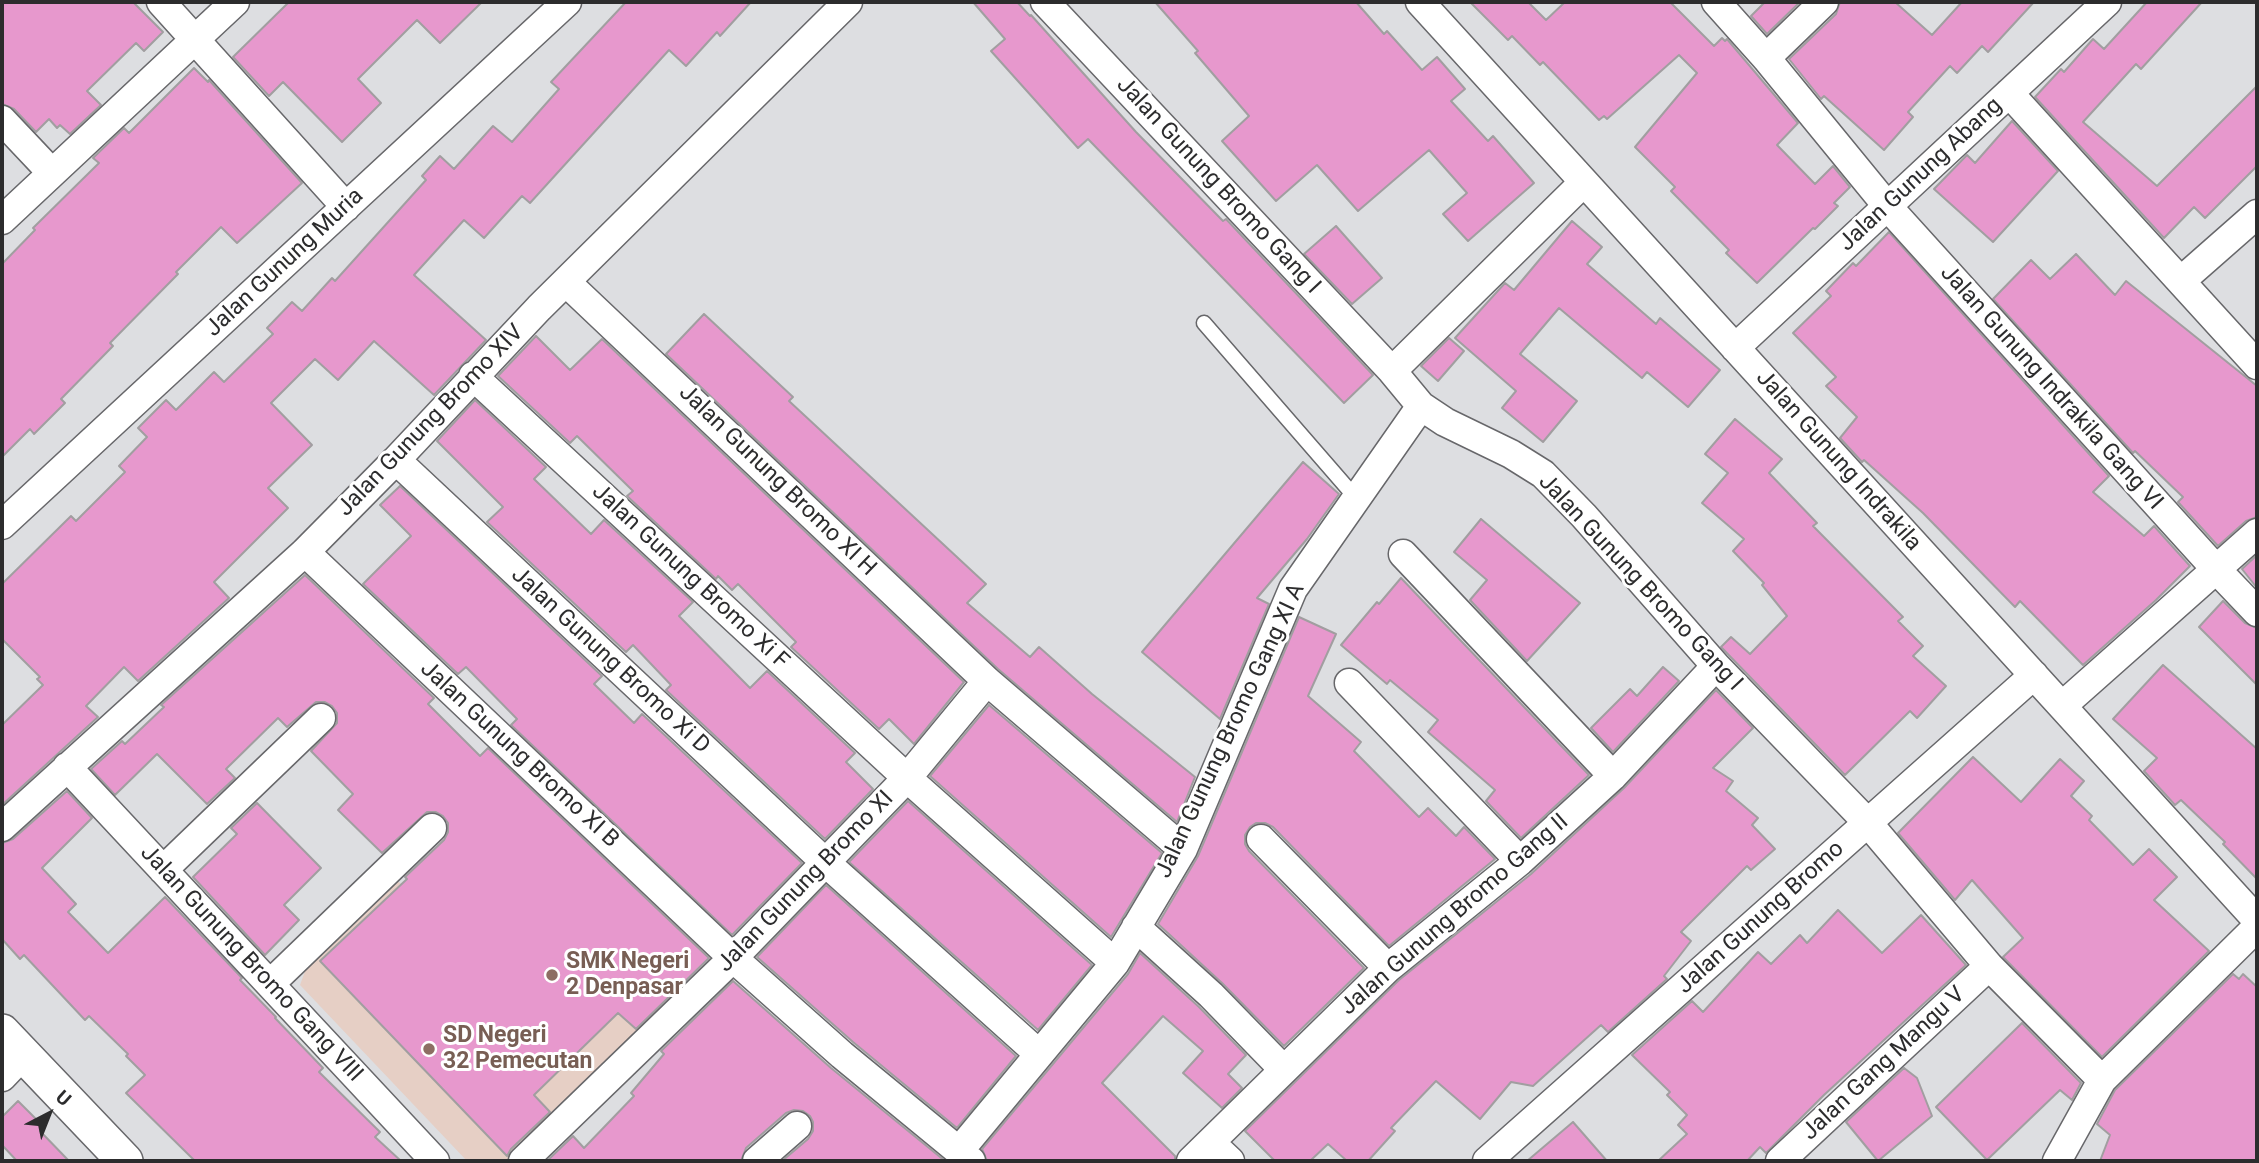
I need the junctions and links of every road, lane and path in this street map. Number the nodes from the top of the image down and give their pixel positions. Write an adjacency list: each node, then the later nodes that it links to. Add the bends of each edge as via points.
1 (161, 2): 10 (street)
2 (234, 2): 10 (street)
3 (567, 2): 16 (street, Jalan Gunung Muria)
4 (848, 2): 21 (street, Jalan Gunung Bromo XIV)
5 (1045, 2): 25 (street, Jalan Gunung Bromo Gang I)
6 (1420, 2): 15 (street, Jalan Gunung Indrakila)
7 (1716, 2): 11 (street, Jalan Gunung Indrakila Gang VI)
8 (1824, 2): 11 (street)
9 (2106, 2): 12 (street, Jalan Gunung Abang)
10 (195, 39): 14 (street); 16 (street)
11 (1766, 58): 17 (street, Jalan Gunung Indrakila Gang VI)
12 (2009, 93): 17 (street, Jalan Gunung Abang); 20 (street)
13 (2, 120): 14 (street)
14 (52, 173): 19 (street)
15 (1584, 182): 23 (street, Jalan Gunung Indrakila); 25 (street)
16 (346, 207): 30 (street, Jalan Gunung Muria)
17 (1888, 207): 23 (street, Jalan Gunung Abang); 34 (street, Jalan Gunung Indrakila Gang VI)
18 (2257, 214): 20 (street)
19 (2, 220)
20 (2182, 280): 24 (street)
21 (566, 282): 26 (street, Jalan Gunung Bromo XIV); 38 (street, Jalan Gunung Bromo XI H)
22 (1204, 323): 29 (lane)
23 (1735, 348): 37 (street, Jalan Gunung Indrakila)
24 (2257, 365)
25 (1392, 371): 27 (street, Jalan Gunung Bromo Gang I)
26 (473, 376): 28 (street, Jalan Gunung Bromo XIV); 44 (street, Jalan Gunung Bromo Xi F)
27 (1421, 406): 29 (street, Jalan Gunung Bromo Gang XI A); 36 (street, Jalan Gunung Bromo Gang I, via 1543,474)
28 (396, 460): 32 (street, Jalan Gunung Bromo XIV); 51 (street, Jalan Gunung Bromo Xi D)
29 (1356, 498): 49 (street, Jalan Gunung Bromo Gang XI A, via 1293,589)
30 (2, 525)
31 (2257, 533): 34 (street)
32 (305, 552): 42 (street, Jalan Gunung Bromo XIV); 56 (street, Jalan Gunung Bromo XI B)
33 (1403, 554): 43 (street)
34 (2215, 568): 35 (street, Jalan Gunung Indrakila Gang VI); 40 (street)
35 (2257, 612)
36 (1716, 666): 43 (street, Jalan Gunung Bromo Gang II); 45 (street, Jalan Gunung Bromo Gang I)
37 (2034, 675): 40 (street, Jalan Gunung Indrakila); 45 (street, Jalan Gunung Bromo)
38 (987, 681): 44 (street, Jalan Gunung Bromo XI); 49 (street, Jalan Gunung Bromo XI H)
39 (1349, 683): 50 (street)
40 (2062, 706): 53 (street, Jalan Gunung Indrakila)
41 (321, 718): 52 (street)
42 (67, 767): 46 (street, Jalan Gunung Bromo XIV); 52 (street, Jalan Gunung Bromo Gang VIII)
43 (1613, 776): 50 (street, Jalan Gunung Bromo Gang II)
44 (907, 778): 51 (street, Jalan Gunung Bromo XI); 57 (street, Jalan Gunung Bromo Xi F)
45 (1868, 823): 58 (street, Jalan Gunung Bromo Gang I); 72 (street, Jalan Gunung Bromo)
46 (2, 827)
47 (432, 828): 60 (street)
48 (1261, 839): 59 (street)
49 (1183, 849): 54 (street, Jalan Gunung Bromo Gang XI A)
50 (1520, 861): 59 (street, Jalan Gunung Bromo Gang II)
51 (825, 862): 56 (street, Jalan Gunung Bromo XI); 62 (street, Jalan Gunung Bromo Xi D)
52 (163, 870): 60 (street, Jalan Gunung Bromo Gang VIII)
53 (2257, 920)
54 (1136, 927): 57 (street, Jalan Gunung Bromo Gang XI A); 63 (street)
55 (2257, 928): 64 (street)
56 (733, 958): 67 (street, Jalan Gunung Bromo XI B); 70 (street, Jalan Gunung Bromo XI)
57 (1115, 963): 62 (street, Jalan Gunung Bromo Gang XI A)
58 (1989, 967): 64 (street, Jalan Gunung Bromo Gang I); 73 (street, Jalan Gang Mangu V)
59 (1388, 968): 63 (street, Jalan Gunung Bromo Gang II)
60 (270, 985): 69 (street, Jalan Gunung Bromo Gang VIII)
61 (9, 1054): 68 (street)
62 (1040, 1054): 67 (street, Jalan Gunung Bromo Gang XI A)
63 (1284, 1070): 66 (street, Jalan Gunung Bromo Gang II)
64 (2102, 1080): 74 (street)
65 (797, 1126): 71 (street)
66 (1211, 1155)
67 (965, 1156)
68 (125, 1161)
69 (435, 1161)
70 (523, 1161)
71 (757, 1161)
72 (1488, 1161)
73 (1780, 1161)
74 (2057, 1161)

